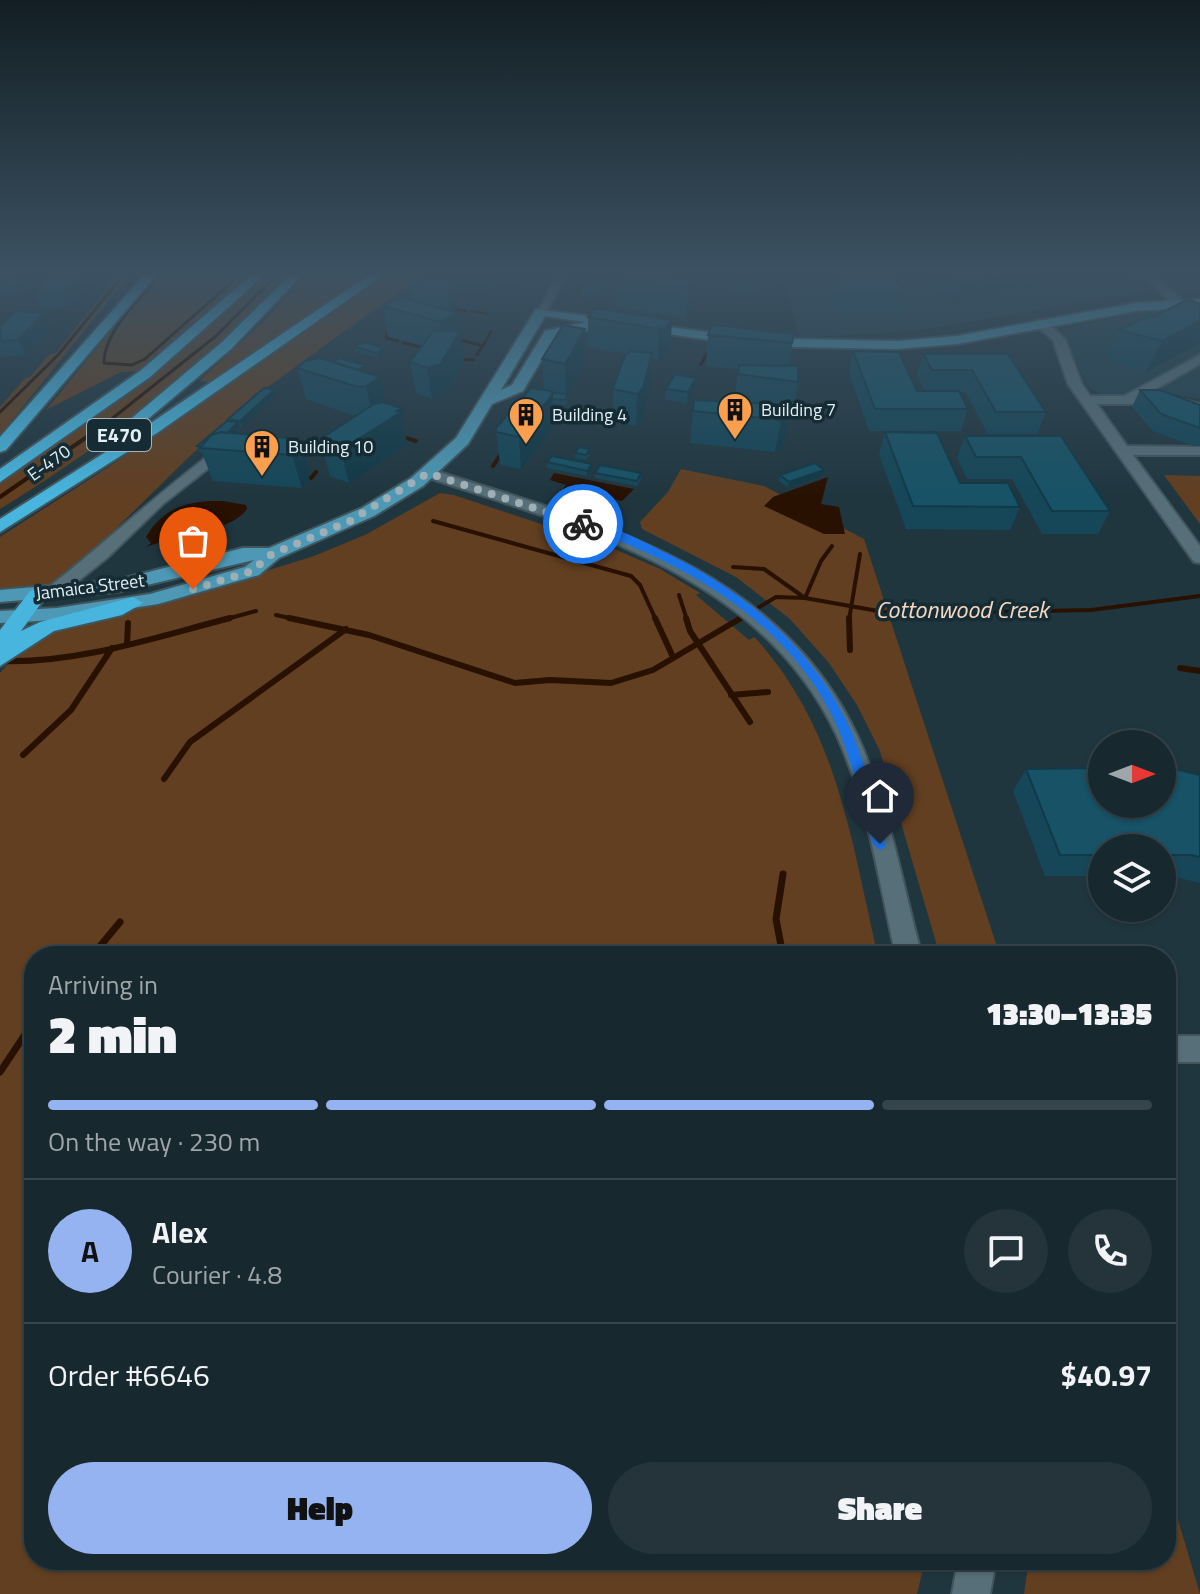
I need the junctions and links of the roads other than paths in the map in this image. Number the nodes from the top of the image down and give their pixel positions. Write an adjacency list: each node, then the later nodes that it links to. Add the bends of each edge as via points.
1 (81, 347): 9 (highway)
2 (86, 347): 9 (highway)
3 (176, 347): 22 (highway, E-470 / E470)
4 (224, 347): 23 (highway, E-470 / E470, via 168,397)
5 (271, 347): 23 (highway)
6 (520, 347): 13 (main road, Jamaica Street)
7 (542, 347): 13 (main road, via 518,388)
8 (1063, 347): 14 (street)
9 (78, 356): 17 (highway)
10 (1200, 359): 11 (street)
11 (1154, 385): 12 (street); 15 (street)
12 (1179, 386)
13 (489, 400): 21 (main road, Jamaica Street, via 462,441)
14 (1087, 400): 15 (street); 19 (street)
15 (1127, 400): 16 (street, via 1168,400)
16 (1200, 408)
17 (0, 447)
18 (226, 449): 26 (street, via 157,501 97,557)
19 (1122, 450): 20 (street); 25 (street)
20 (1200, 451)
21 (428, 473): 24 (main road, Jamaica Street, via 350,521); 33 (street, via 635,542 717,585 772,629 821,688 849,741)
22 (0, 477)
23 (0, 525)
24 (272, 554): 26 (main road, Jamaica Street, via 243,554 149,580); 28 (main road, Jamaica Street, via 252,571)
25 (1200, 558)
26 (44, 594): 27 (main road, Jamaica Street); 29 (highway)
27 (0, 596)
28 (133, 603): 29 (main road, Jamaica Street); 31 (highway)
29 (22, 616): 30 (main road, Jamaica Street); 31 (highway)
30 (0, 617)
31 (8, 640): 32 (highway)
32 (0, 659)
33 (906, 946)
34 (1176, 1049): 35 (street)
35 (1200, 1049)
36 (975, 1570): 37 (street)
37 (971, 1594)

